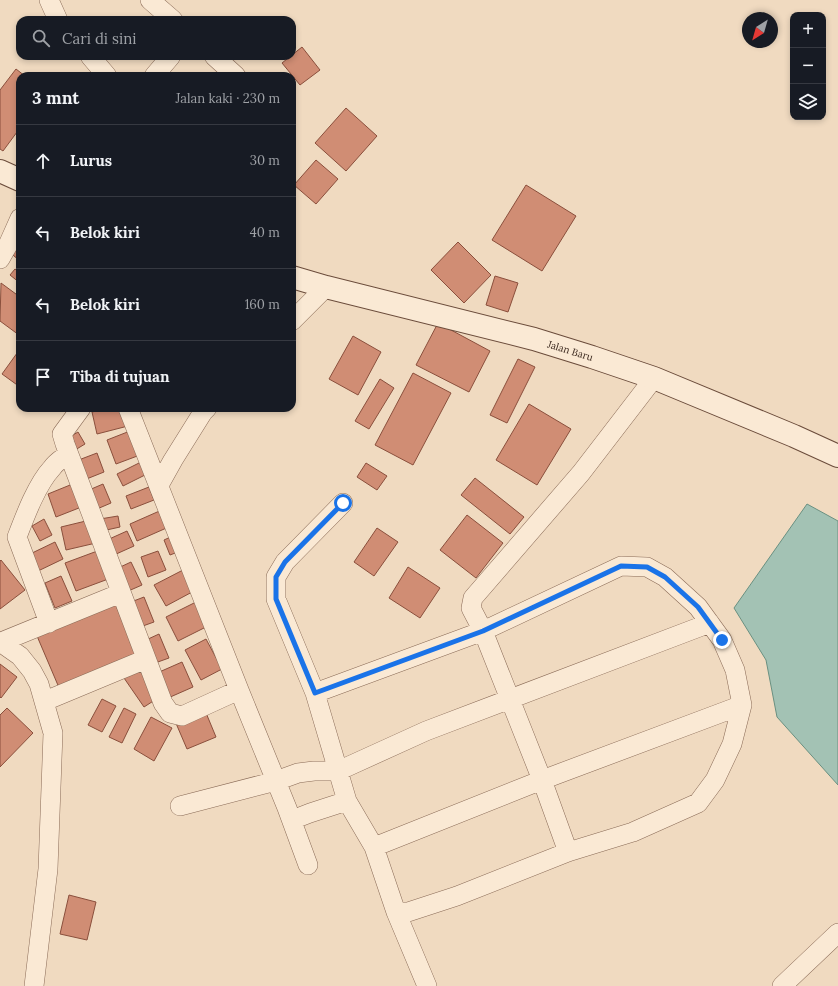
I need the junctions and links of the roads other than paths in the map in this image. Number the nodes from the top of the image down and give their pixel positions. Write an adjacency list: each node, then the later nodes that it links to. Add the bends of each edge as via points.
1 (49, 0): 3 (street)
2 (150, 0): 4 (street)
3 (56, 16)
4 (168, 16)
5 (93, 60): 8 (street)
6 (168, 60): 9 (street)
7 (218, 60): 10 (street)
8 (104, 72)
9 (157, 72)
10 (232, 72)
11 (0, 171): 12 (main road)
12 (16, 178)
13 (16, 227): 14 (street)
14 (0, 259)
15 (296, 278): 16 (main road, Jalan Baru)
16 (326, 287): 17 (street); 18 (main road, Jalan Baru, via 534,339)
17 (296, 317)
18 (654, 378): 23 (main road, Jalan Baru); 29 (street, via 581,473 473,598 471,608)
19 (78, 412): 22 (street, via 62,434)
20 (130, 412): 24 (street)
21 (203, 412): 24 (street)
22 (68, 454): 26 (street); 27 (street, via 52,466 44,477 17,537)
23 (838, 456)
24 (159, 485): 32 (street)
25 (343, 503): 33 (street, via 285,562 276,577 276,599)
26 (122, 593): 27 (street); 31 (street)
27 (48, 623): 30 (street)
28 (710, 623): 29 (street, via 698,607 665,577 647,567 621,566); 34 (street); 36 (street, via 722,640 735,670)
29 (483, 631): 33 (street); 34 (street)
30 (0, 642): 35 (street, via 20,656 32,671)
31 (146, 659): 32 (street, via 163,703 170,713 182,716); 35 (street)
32 (239, 690): 39 (street)
33 (315, 693): 37 (street)
34 (510, 699): 37 (street, via 426,731); 38 (street)
35 (45, 701): 48 (street, via 53,733 48,868)
36 (742, 705): 38 (street); 44 (street, via 732,744 715,780 698,803 633,832)
37 (338, 771): 39 (street, via 304,772); 40 (street)
38 (542, 780): 43 (street); 44 (street)
39 (276, 781): 41 (street); 42 (street)
40 (348, 801): 42 (street); 43 (street)
41 (180, 806)
42 (292, 820): 45 (street)
43 (374, 847): 46 (street)
44 (568, 852): 46 (street, via 457,896 408,912)
45 (308, 865)
46 (396, 912): 49 (street)
47 (838, 933): 50 (street)
48 (34, 986)
49 (427, 986)
50 (782, 986)

